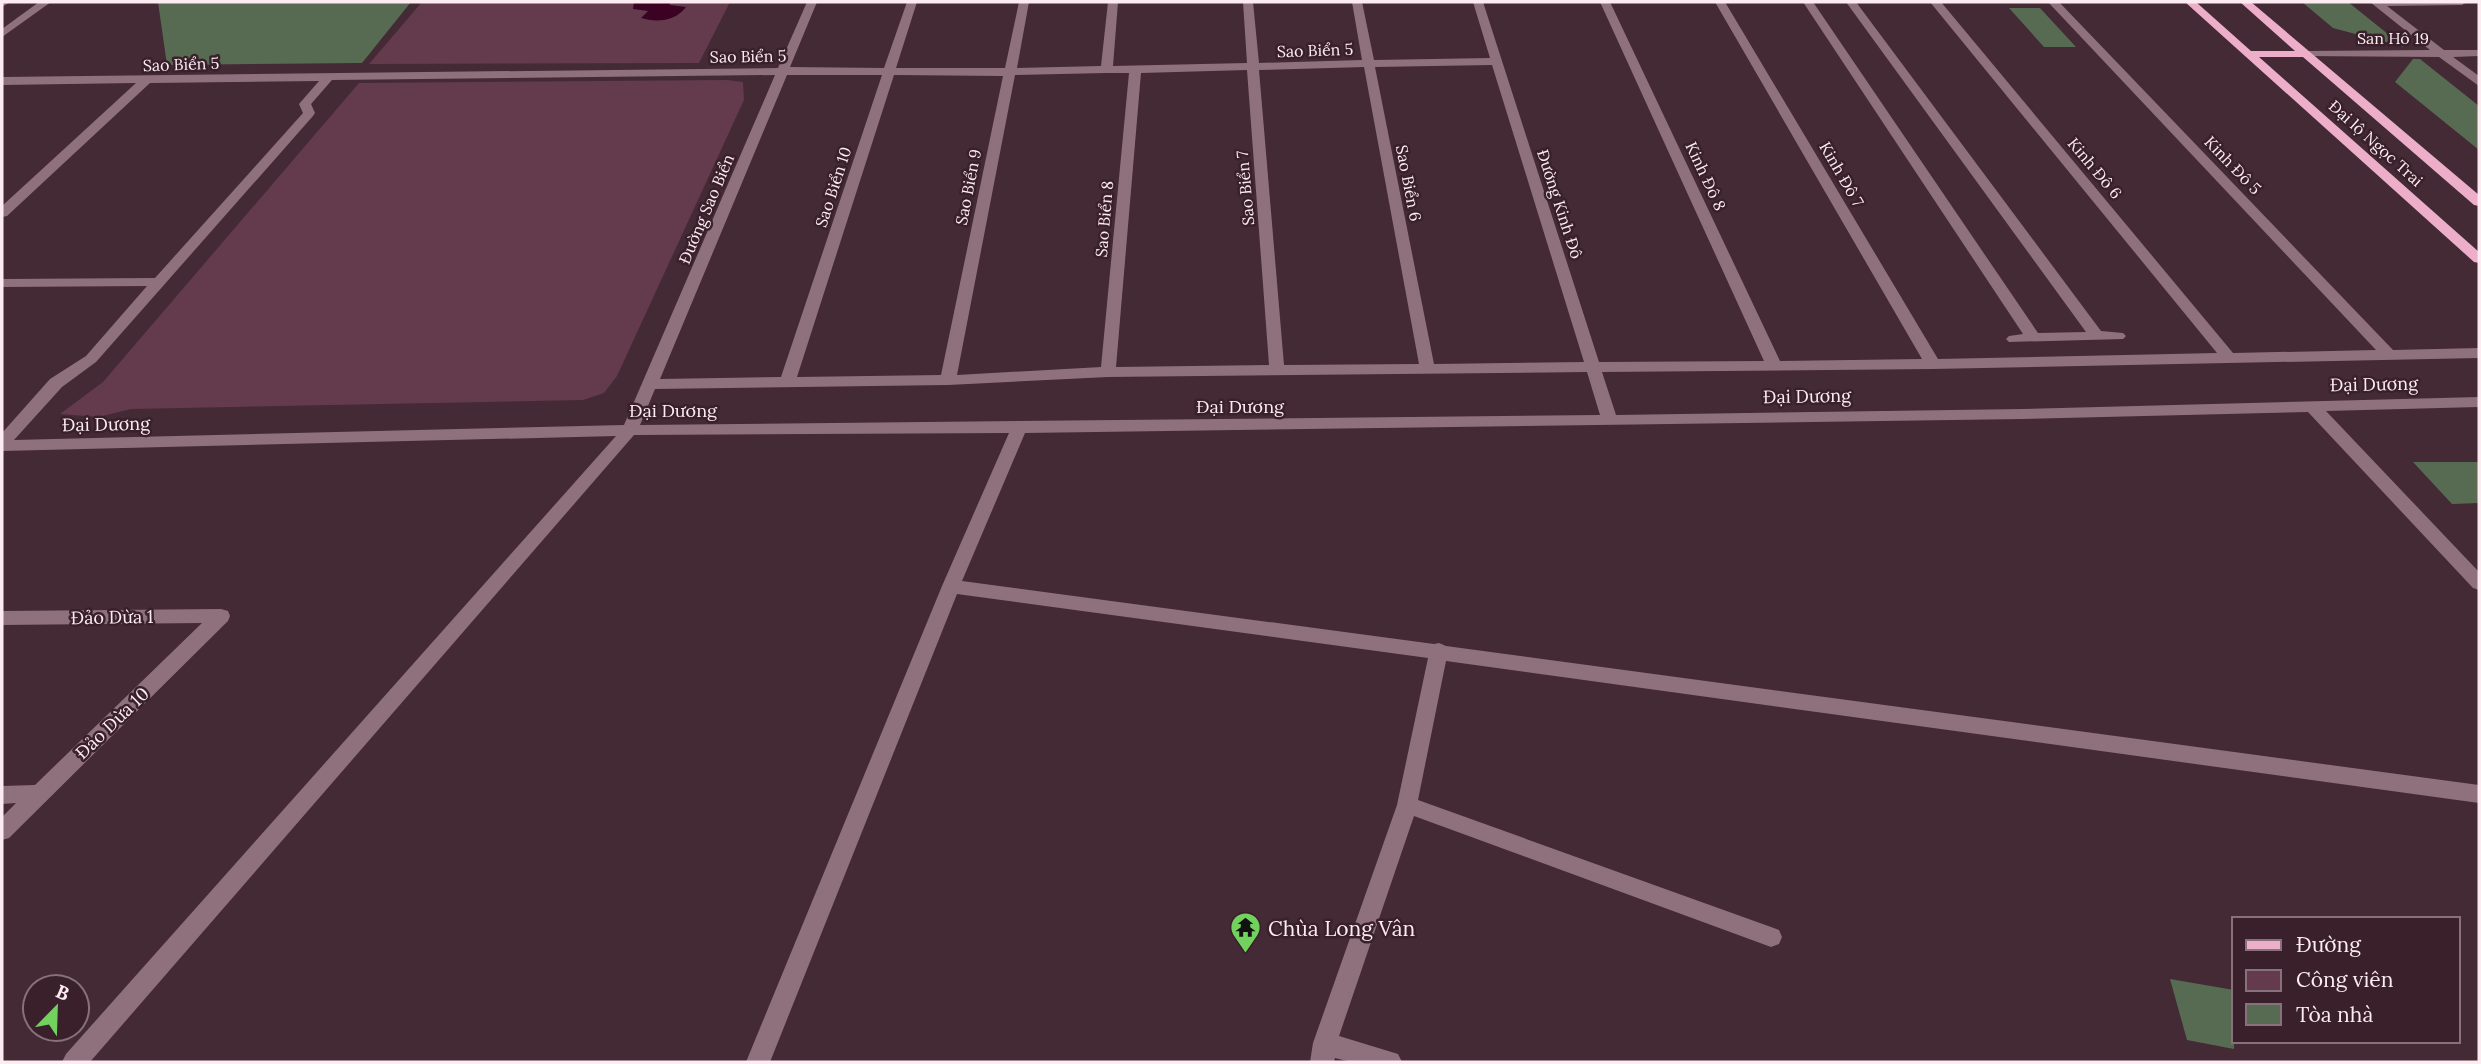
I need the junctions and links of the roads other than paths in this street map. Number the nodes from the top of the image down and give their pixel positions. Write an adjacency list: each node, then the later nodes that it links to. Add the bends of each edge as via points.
1 (46, 2): 19 (street)
2 (812, 2): 30 (street, Đường Sao Biển)
3 (912, 2): 28 (street, Sao Biển 10)
4 (1024, 2): 31 (street, Sao Biển 9)
5 (1113, 2): 29 (street)
6 (1248, 2): 26 (street, Sao Biển 7)
7 (1357, 2): 25 (street, Sao Biển 6)
8 (1478, 2): 24 (street, Đường Kinh Đô)
9 (1605, 2): 49 (street, Kinh Đô 8)
10 (1720, 2): 48 (street, Kinh Đô 7)
11 (1808, 2): 44 (street)
12 (1851, 2): 42 (street)
13 (1935, 2): 47 (street, Kinh Đô 6)
14 (2053, 2): 45 (street, Kinh Đô 5)
15 (2190, 2): 22 (main road, Đại lộ Ngọc Trai)
16 (2245, 2): 23 (main road, Đại lộ Ngọc Trai)
17 (2375, 2): 18 (street); 20 (street)
18 (2462, 2)
19 (2, 34)
20 (2442, 53): 21 (street, San Hô 19); 23 (street, San Hô 19); 35 (street)
21 (2479, 53)
22 (2249, 54): 23 (main road); 38 (main road, Đại lộ Ngọc Trai)
23 (2306, 54): 36 (main road, Đại lộ Ngọc Trai)
24 (1495, 61): 25 (street, Sao Biển 5); 50 (street, Đường Kinh Đô)
25 (1368, 64): 26 (street, Sao Biển 5); 52 (street, Sao Biển 6)
26 (1253, 68): 27 (street, Sao Biển 5); 51 (street, Sao Biển 7)
27 (1135, 69): 29 (street, Sao Biển 5); 53 (street, Sao Biển 8)
28 (891, 70): 30 (street, Sao Biển 5); 31 (street, Sao Biển 5); 56 (street, Sao Biển 10)
29 (1107, 70): 31 (street, Sao Biển 5)
30 (783, 71): 32 (street, Sao Biển 5); 55 (street, Đường Sao Biển)
31 (1008, 72): 54 (street, Sao Biển 9)
32 (328, 78): 33 (street, Sao Biển 5); 39 (street, via 305,104 309,113)
33 (145, 81): 34 (street, Sao Biển 5); 37 (street)
34 (2, 82)
35 (2479, 82)
36 (2479, 202)
37 (2, 213)
38 (2479, 259)
39 (160, 282): 40 (street); 62 (street, via 91,359 56,383)
40 (2, 283)
41 (2118, 335): 42 (street)
42 (2097, 336): 44 (street)
43 (2014, 339): 44 (street)
44 (2034, 339)
45 (2387, 353): 46 (street); 47 (street)
46 (2479, 353)
47 (2227, 356): 48 (street)
48 (1933, 364): 49 (street)
49 (1774, 365): 50 (street)
50 (1591, 368): 52 (street); 59 (street, Đường Kinh Đô)
51 (1277, 371): 52 (street); 53 (street)
52 (1428, 371)
53 (1108, 372): 54 (street)
54 (948, 380): 56 (street)
55 (652, 383): 56 (street); 61 (street, Đường Sao Biển)
56 (787, 383)
57 (2479, 402): 58 (street, Đại Dương)
58 (2311, 405): 59 (street, Đại Dương, via 2022,414); 63 (street)
59 (1609, 418): 60 (street, Đại Dương, via 1326,425)
60 (1020, 425): 61 (street, Đại Dương); 64 (street)
61 (630, 430): 62 (street, Đại Dương); 75 (street, Đường Sao Biển)
62 (2, 444)
63 (2479, 583)
64 (951, 586): 67 (street); 76 (street)
65 (221, 616): 66 (street, Đảo Dừa 1); 68 (street, Đảo Dừa 10)
66 (2, 618)
67 (1439, 650): 69 (street); 71 (street)
68 (39, 794): 70 (street); 72 (street, Đảo Dừa 10)
69 (2479, 794)
70 (2, 795)
71 (1407, 805): 73 (street); 74 (street)
72 (2, 831)
73 (1771, 937)
74 (1324, 1053): 77 (street)
75 (74, 1062)
76 (758, 1062)
77 (1390, 1062)

